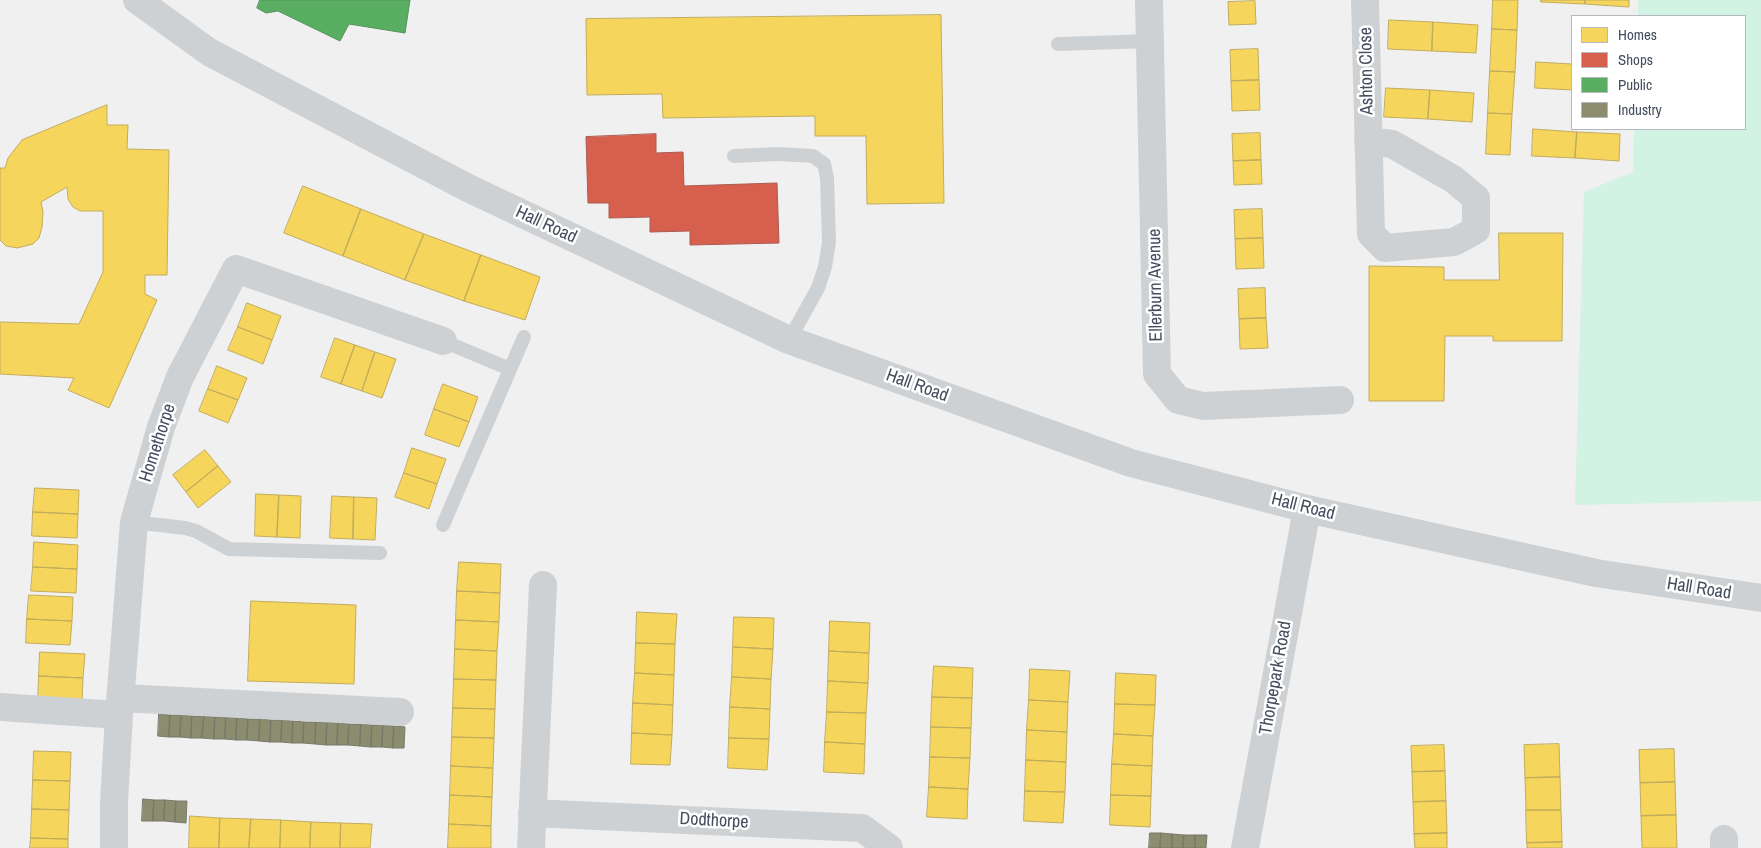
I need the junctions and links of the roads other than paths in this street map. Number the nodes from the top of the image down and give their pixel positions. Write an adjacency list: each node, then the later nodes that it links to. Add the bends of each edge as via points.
1 (137, 0): 9 (street, Hall Road, via 209,52 468,188)
2 (1149, 0): 4 (street, Ellerburn Avenue)
3 (1365, 0): 6 (street, Ashton Close)
4 (1150, 41): 5 (lane); 12 (street, Ellerburn Avenue, via 1158,374 1178,400 1203,406)
5 (1058, 44)
6 (1368, 142): 6 (street, Ashton Close, via 1370,234 1385,248 1454,242 1476,230 1476,198 1453,179 1392,144)
7 (734, 156): 9 (lane, via 813,156 824,164 829,242 825,267 818,288)
8 (524, 337): 11 (lane)
9 (789, 340): 13 (street, Hall Road, via 1131,463)
10 (443, 341): 11 (lane); 14 (street, Homethorpe, via 236,269 180,377 161,427)
11 (510, 370): 15 (lane)
12 (1340, 400)
13 (1307, 509): 18 (street, Hall Road, via 1596,573); 26 (street, Thorpepark Road)
14 (134, 522): 16 (lane, via 196,531 229,548); 19 (street, Homethorpe)
15 (443, 525)
16 (380, 553)
17 (543, 585): 22 (street)
18 (1761, 598)
19 (120, 706): 20 (street); 21 (street); 23 (street, Homethorpe)
20 (0, 707)
21 (400, 712)
22 (532, 813): 24 (street); 25 (street, Dodthorpe, via 862,828)
23 (114, 848)
24 (531, 848)
25 (889, 848)
26 (1245, 848)

